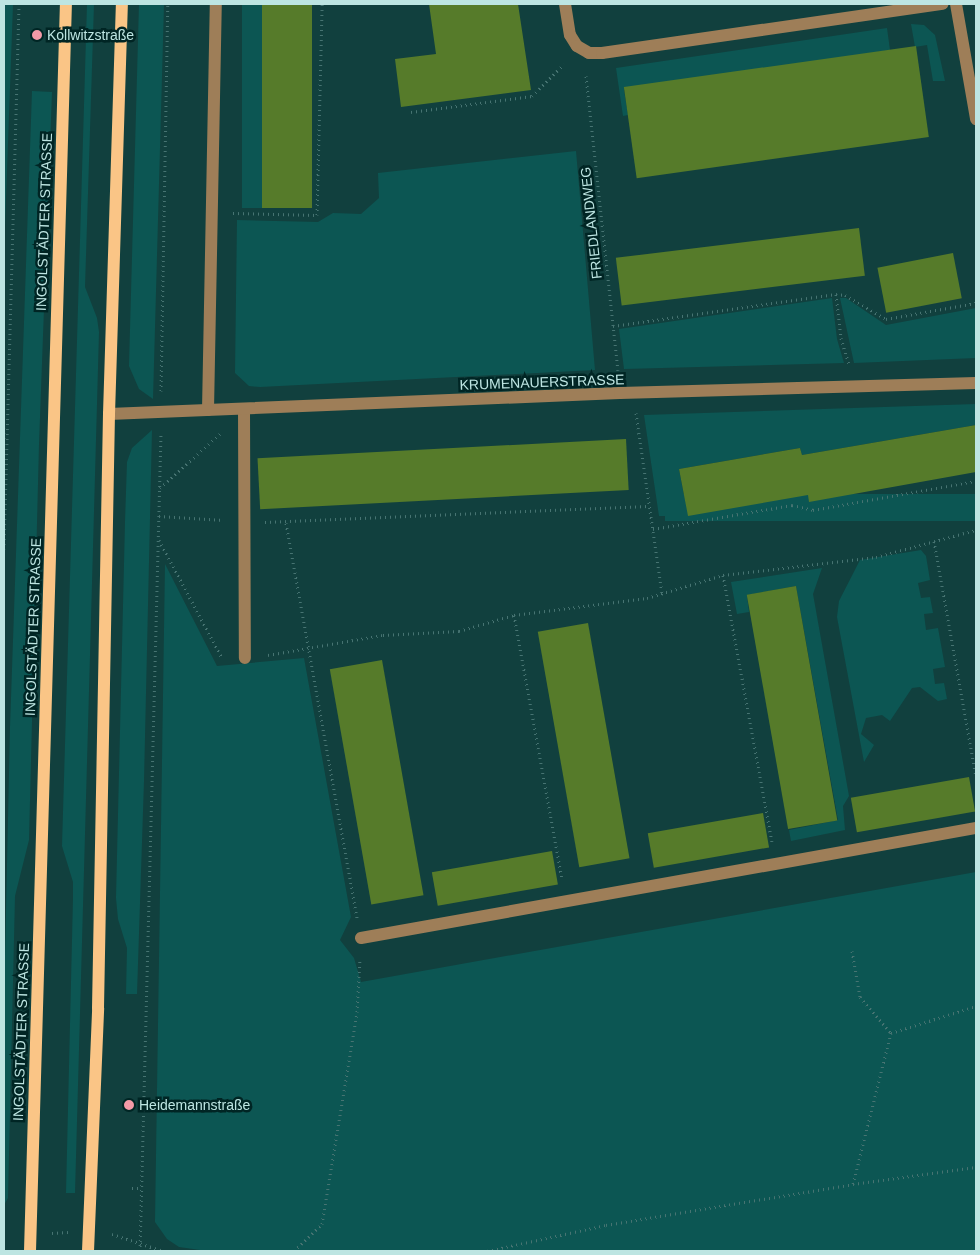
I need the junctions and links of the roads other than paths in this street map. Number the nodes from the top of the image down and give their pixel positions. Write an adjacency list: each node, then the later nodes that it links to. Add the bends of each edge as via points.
1 (66, 4): 15 (main road, INGOLSTÄDTER STRASSE)
2 (122, 4): 11 (main road)
3 (216, 4): 10 (street)
4 (565, 4): 5 (street, via 570,36 580,48 602,54)
5 (942, 4)
6 (956, 4): 7 (street)
7 (976, 120)
8 (976, 383): 9 (street, KRUMENAUERSTRASSE)
9 (244, 409): 10 (street, KRUMENAUERSTRASSE); 12 (street)
10 (208, 410): 11 (street, KRUMENAUERSTRASSE)
11 (109, 414): 16 (main road, via 98,1008)
12 (245, 658)
13 (976, 828): 14 (street)
14 (361, 938)
15 (30, 1251)
16 (88, 1251)

